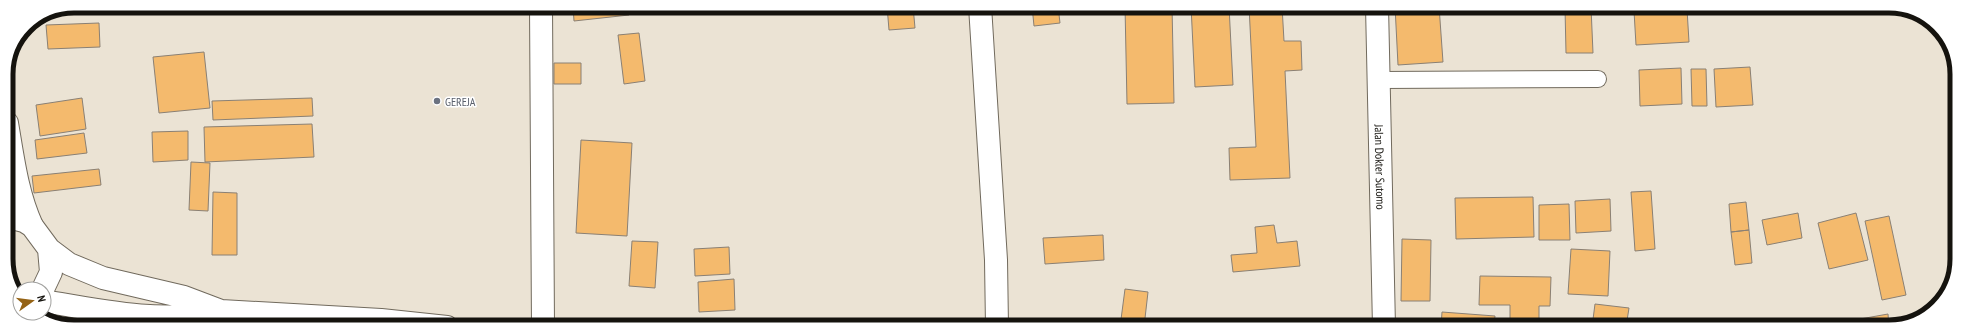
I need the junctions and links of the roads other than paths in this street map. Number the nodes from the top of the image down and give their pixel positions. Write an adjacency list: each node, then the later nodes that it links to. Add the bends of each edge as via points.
1 (541, 13): 14 (main road)
2 (980, 13): 15 (main road, via 996,260)
3 (1377, 13): 5 (main road, Jalan Dokter Sutomo)
4 (1598, 79): 5 (lane)
5 (1380, 80): 16 (main road, Jalan Dokter Sutomo)
6 (13, 156): 8 (main road, via 18,184)
7 (13, 218): 8 (main road)
8 (32, 226): 9 (main road)
9 (50, 249): 10 (main road, via 51,272); 12 (main road, via 69,264 103,278 184,297)
10 (47, 281)
11 (52, 302): 12 (main road, via 138,316 200,316)
12 (220, 311): 13 (main road)
13 (341, 320)
14 (543, 320)
15 (997, 320)
16 (1384, 320)

